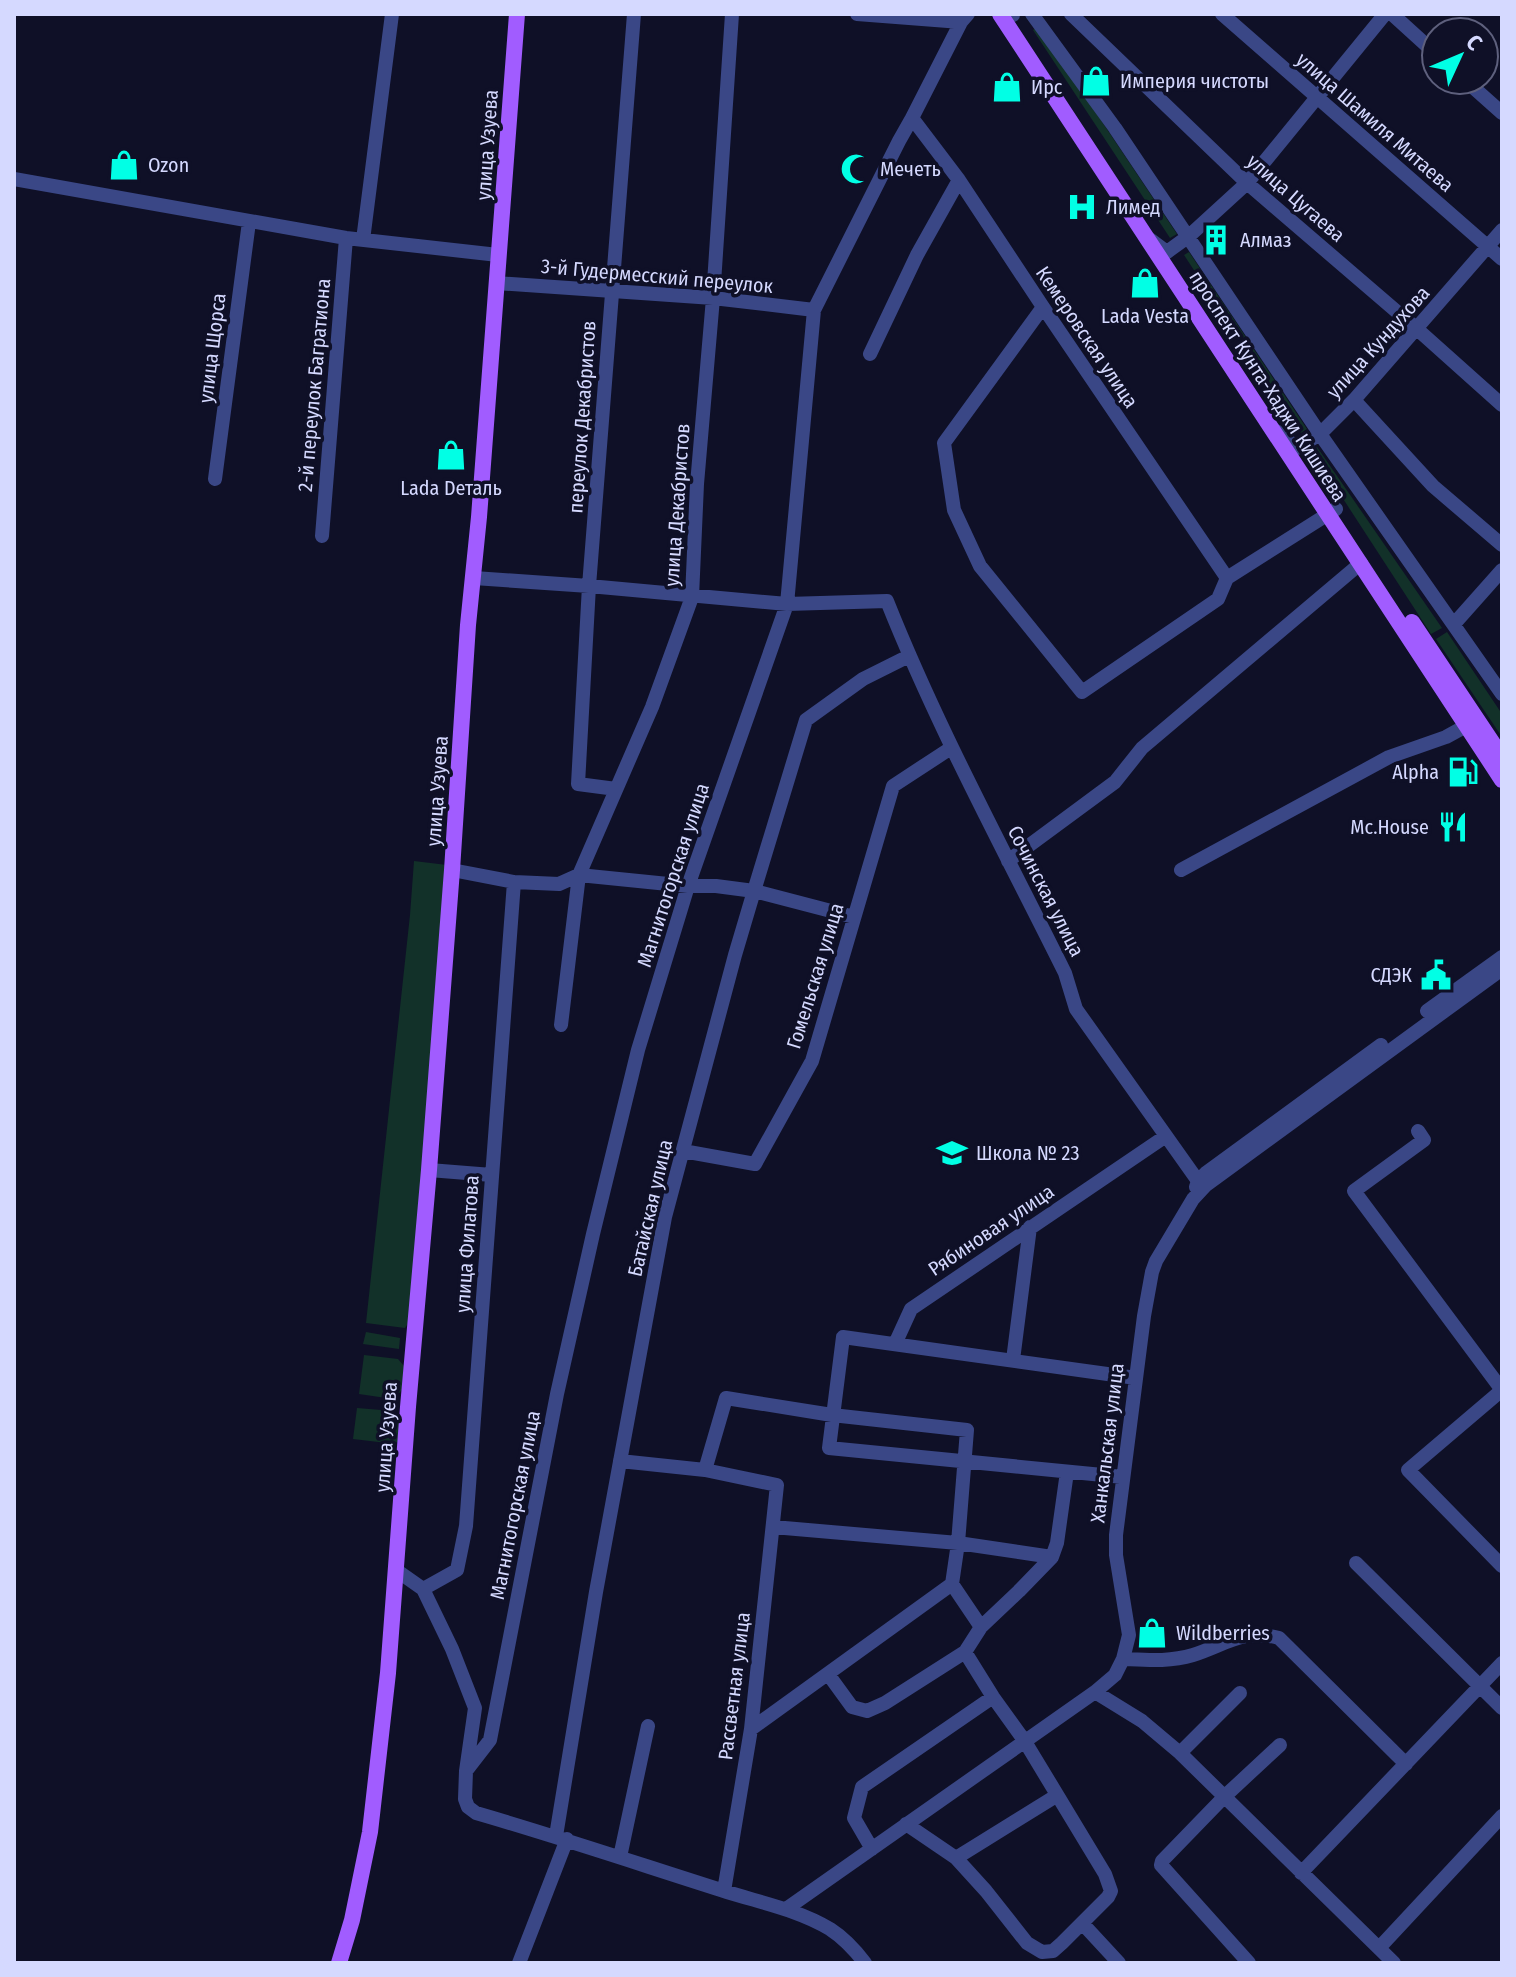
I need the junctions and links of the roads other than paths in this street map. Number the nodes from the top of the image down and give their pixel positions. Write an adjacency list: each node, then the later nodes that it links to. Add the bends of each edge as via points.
1 (392, 14): 26 (street)
2 (517, 14): 29 (main road, улица Узуева)
3 (634, 14): 32 (street, переулок Декабристов)
4 (732, 14): 33 (street, улица Декабристов)
5 (857, 14): 12 (street)
6 (1009, 14): 23 (main road, проспект Кунта-Хаджи Кишиева); 28 (main road, проспект Кунта-Хаджи Кишиева)
7 (1071, 14): 20 (street, улица Цугаева)
8 (1222, 14): 15 (street, улица Шамиля Митаева)
9 (1385, 14): 15 (street)
10 (1392, 14): 13 (street)
11 (1039, 16): 24 (street)
12 (965, 18): 17 (street, Магнитогорская улица)
13 (1420, 39)
14 (1483, 96): 16 (street)
15 (1317, 98): 20 (street); 27 (street, улица Шамиля Митаева)
16 (1502, 113)
17 (912, 118): 19 (street, Кемеровская улица); 35 (street, Магнитогорская улица)
18 (14, 179): 21 (street)
19 (959, 180): 34 (street, Кемеровская улица); 37 (street)
20 (1247, 183): 24 (street); 36 (street, улица Цугаева)
21 (249, 222): 25 (street); 43 (street, улица Щорса)
22 (1502, 230): 27 (street, улица Кундухова)
23 (1145, 236): 28 (street); 40 (main road, проспект Кунта-Хаджи Кишиева)
24 (1189, 236): 28 (street); 41 (street)
25 (346, 238): 26 (street); 45 (street, 2-й переулок Багратиона)
26 (363, 240): 29 (street)
27 (1488, 246): 30 (street, улица Шамиля Митаева); 36 (street, улица Кундухова)
28 (1167, 252): 42 (main road, проспект Кунта-Хаджи Кишиева)
29 (498, 255): 31 (main road, улица Узуева)
30 (1502, 259)
31 (496, 283): 32 (street, 3-й Гудермесский переулок); 49 (main road, улица Узуева)
32 (612, 290): 33 (street, 3-й Гудермесский переулок); 51 (street, переулок Декабристов)
33 (713, 298): 35 (street, 3-й Гудермесский переулок); 52 (street, улица Декабристов)
34 (1043, 307): 50 (street, Кемеровская улица); 50 (street, via 944,443 954,510 980,566 1082,692 1218,599)
35 (814, 310): 53 (street, Магнитогорская улица)
36 (1417, 329): 38 (street, улица Кундухова); 39 (street, улица Цугаева)
37 (870, 354)
38 (1354, 400): 41 (street, улица Кундухова); 46 (street, via 1433,486)
39 (1502, 405)
40 (1272, 428): 42 (street); 44 (main road, проспект Кунта-Хаджи Кишиева)
41 (1320, 434): 42 (street, улица Кундухова); 54 (street)
42 (1297, 448): 44 (main road, проспект Кунта-Хаджи Кишиева)
43 (215, 479)
44 (1332, 511): 47 (main road, проспект Кунта-Хаджи Кишиева); 50 (street); 59 (main road, проспект Кунта-Хаджи Кишиева)
45 (322, 536)
46 (1502, 545)
47 (1361, 563): 57 (main road, проспект Кунта-Хаджи Кишиева); 62 (street, via 1142,748 1115,782)
48 (1502, 570): 54 (street)
49 (474, 578): 51 (street); 63 (main road, улица Узуева)
50 (1227, 578)
51 (589, 586): 52 (street); 61 (street, переулок Декабристов, via 578,784)
52 (692, 597): 53 (street); 61 (street, улица Декабристов)
53 (787, 604): 55 (street, Сочинская улица, via 887,601); 67 (street, Магнитогорская улица)
54 (1454, 624): 56 (street)
55 (909, 656): 58 (street, Сочинская улица); 68 (street, Батайская улица, via 863,679 806,720)
56 (1502, 694)
57 (1466, 726): 59 (street); 60 (main road, проспект Кунта-Хаджи Кишиева); 64 (street, via 1389,757)
58 (951, 748): 62 (street, Сочинская улица); 69 (street, Гомельская улица, via 893,786)
59 (1502, 757)
60 (1502, 780)
61 (616, 789): 65 (street, улица Декабристов)
62 (1008, 861): 74 (street, Сочинская улица, via 1065,973 1076,1009)
63 (452, 870): 66 (street); 76 (main road, улица Узуева)
64 (1181, 870)
65 (579, 875): 66 (street, via 559,884); 67 (street); 72 (street, улица Декабристов)
66 (514, 882): 77 (street, улица Филатова)
67 (688, 886): 68 (street); 115 (street, Магнитогорская улица, via 638,1050 593,1234 490,1740)
68 (754, 891): 69 (street); 75 (street, Батайская улица)
69 (854, 917): 75 (street, Гомельская улица, via 812,1061 755,1164)
70 (1502, 957): 78 (street)
71 (1502, 969): 79 (street, Ханкальская улица)
72 (561, 1025)
73 (1418, 1131): 84 (street, via 1424,1140 1354,1191)
74 (1166, 1136): 78 (street, Сочинская улица); 80 (street, Рябиновая улица)
75 (683, 1151): 86 (street, Батайская улица, via 665,1217)
76 (429, 1170): 77 (street); 96 (main road, улица Узуева)
77 (492, 1175): 98 (street, улица Филатова, via 466,1526 457,1570)
78 (1198, 1181): 79 (street, Ханкальская улица)
79 (1193, 1199): 83 (street, Ханкальская улица, via 1152,1272)
80 (1030, 1227): 81 (street, Рябиновая улица, via 911,1309); 82 (street)
81 (895, 1344): 82 (street); 85 (street, via 843,1337)
82 (1013, 1360): 83 (street)
83 (1136, 1378): 90 (street, Ханкальская улица)
84 (1502, 1390): 95 (street, via 1408,1470)
85 (832, 1415): 87 (street, via 967,1430); 87 (street, via 829,1448); 88 (street, via 726,1398)
86 (620, 1461): 88 (street); 120 (street, Батайская улица)
87 (965, 1463): 89 (street); 92 (street)
88 (705, 1470): 91 (street, Рассветная улица, via 777,1485)
89 (1067, 1472): 90 (street); 93 (street)
90 (1123, 1477): 101 (street, Ханкальская улица, via 1116,1535 1129,1635)
91 (773, 1527): 92 (street); 110 (street, Рассветная улица)
92 (958, 1543): 93 (street); 97 (street)
93 (1052, 1557): 99 (street)
94 (1356, 1563): 104 (street)
95 (1502, 1566)
96 (396, 1570): 98 (street); 129 (main road, улица Узуева, via 370,1832)
97 (952, 1584): 99 (street); 103 (street)
98 (423, 1589): 115 (street, via 475,1708)
99 (981, 1627): 100 (street)
100 (965, 1652): 103 (street, via 867,1711 852,1707); 107 (street)
101 (1123, 1659): 105 (street, via 1115,1675); 114 (street, via 1164,1661 1241,1636 1279,1638)
102 (1502, 1663): 104 (street)
103 (828, 1674): 110 (street)
104 (1480, 1686): 108 (street); 114 (street)
105 (1095, 1692): 111 (street); 113 (street)
106 (1240, 1693): 113 (street)
107 (993, 1697): 111 (street); 121 (street, via 862,1787 854,1818)
108 (1502, 1708)
109 (648, 1726): 122 (street)
110 (751, 1729): 125 (street, Рассветная улица)
111 (1024, 1740): 116 (street); 119 (street)
112 (1280, 1745): 117 (street)
113 (1180, 1753): 117 (street)
114 (1406, 1764): 124 (street)
115 (466, 1771): 120 (street, via 465,1799 476,1813)
116 (1056, 1796): 123 (street); 127 (street, via 1111,1891)
117 (1225, 1796): 124 (street); 133 (street, via 1161,1865)
118 (1502, 1816): 128 (street)
119 (906, 1824): 121 (street); 123 (street)
120 (562, 1838): 122 (street); 130 (street, Батайская улица)
121 (872, 1849): 126 (street)
122 (620, 1857): 125 (street)
123 (956, 1858): 127 (street, via 1027,1943 1042,1952 1053,1951)
124 (1301, 1873): 128 (street)
125 (724, 1891): 126 (street)
126 (786, 1909): 131 (street, via 830,1929)
127 (1082, 1923): 132 (street)
128 (1379, 1948): 134 (street)
129 (339, 1963)
130 (519, 1963)
131 (865, 1963)
132 (1119, 1963)
133 (1249, 1963)
134 (1394, 1963)

